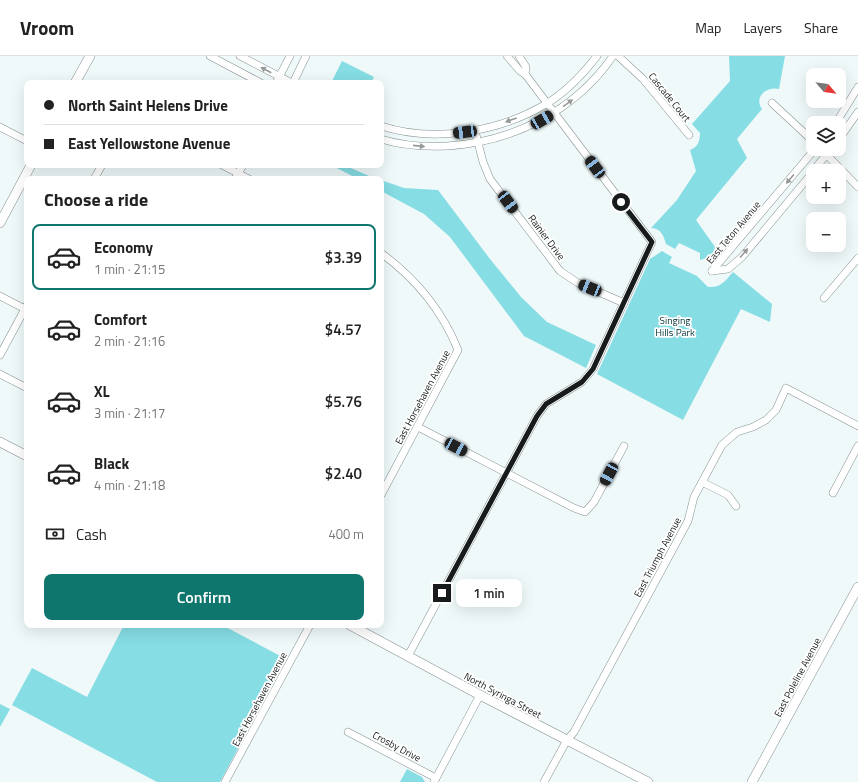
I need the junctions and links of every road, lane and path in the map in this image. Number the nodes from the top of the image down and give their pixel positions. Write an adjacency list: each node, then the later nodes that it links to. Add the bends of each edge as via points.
1 (90, 56): 12 (street)
2 (210, 56): 13 (street)
3 (240, 56): 14 (street, one-way to 3)
4 (290, 56): 14 (street)
5 (306, 56): 15 (street)
6 (507, 56): 11 (street)
7 (519, 56): 11 (street, via 526,67)
8 (597, 56): 18 (street, via 576,80)
9 (613, 56): 20 (street, one-way to 9, via 584,90)
10 (618, 56): 26 (street, Cascade Court, via 643,79)
11 (525, 74): 18 (street)
12 (77, 80)
13 (255, 80)
14 (278, 80)
15 (294, 80)
16 (858, 87): 21 (street)
17 (772, 103): 27 (street)
18 (547, 104): 20 (street); 25 (street, one-way to 25, via 521,116)
19 (858, 112): 24 (street)
20 (554, 113): 30 (street, via 519,130); 45 (street, via 652,242)
21 (840, 116)
22 (0, 127): 28 (street)
23 (384, 127): 25 (street, via 426,133)
24 (846, 129)
25 (475, 131): 30 (street, Rainier Drive)
26 (689, 135)
27 (806, 135)
28 (24, 139)
29 (384, 140): 30 (street, one-way to 30, via 428,147)
30 (478, 142): 45 (street, Rainier Drive, via 490,178 560,271 578,283)
31 (809, 156): 38 (street, East Teton Avenue, one-way to 38, via 712,271 728,269 742,257)
32 (826, 156): 34 (street, East Teton Avenue)
33 (832, 156): 39 (street)
34 (819, 164)
35 (226, 168): 36 (street)
36 (237, 176)
37 (24, 178): 40 (street)
38 (806, 179)
39 (858, 187)
40 (0, 223)
41 (384, 256): 52 (street, East Horsehaven Avenue, via 420,287 437,309 458,350)
42 (858, 258): 44 (street)
43 (0, 296): 46 (street)
44 (824, 298)
45 (624, 303): 57 (street, via 588,378 546,404)
46 (24, 306)
47 (24, 311): 48 (street)
48 (0, 356)
49 (0, 374): 50 (street)
50 (24, 386)
51 (858, 426): 58 (street, East Triumph Avenue, via 786,388 776,410 766,420 753,428 737,432 722,445)
52 (418, 427): 57 (street); 59 (street, East Horsehaven Avenue)
53 (0, 442): 56 (street)
54 (624, 446): 57 (street, via 594,502 585,512)
55 (858, 446): 60 (street)
56 (24, 454)
57 (506, 473): 65 (street)
58 (702, 482): 61 (street, via 728,495); 68 (street, East Triumph Avenue, via 694,497 688,521 574,732)
59 (384, 489)
60 (833, 493)
61 (736, 506)
62 (858, 587): 70 (street, East Poleline Avenue)
63 (308, 628): 71 (street, East Horsehaven Avenue)
64 (356, 628): 65 (street, North Syringa Street)
65 (408, 656): 66 (street, North Syringa Street)
66 (480, 695): 68 (street, North Syringa Street); 69 (street)
67 (348, 732): 69 (street, Crosby Drive)
68 (567, 740): 72 (street, East Triumph Avenue); 73 (street, North Syringa Street)
69 (435, 780)
70 (754, 781)
71 (226, 782)
72 (544, 782)
73 (648, 782)

